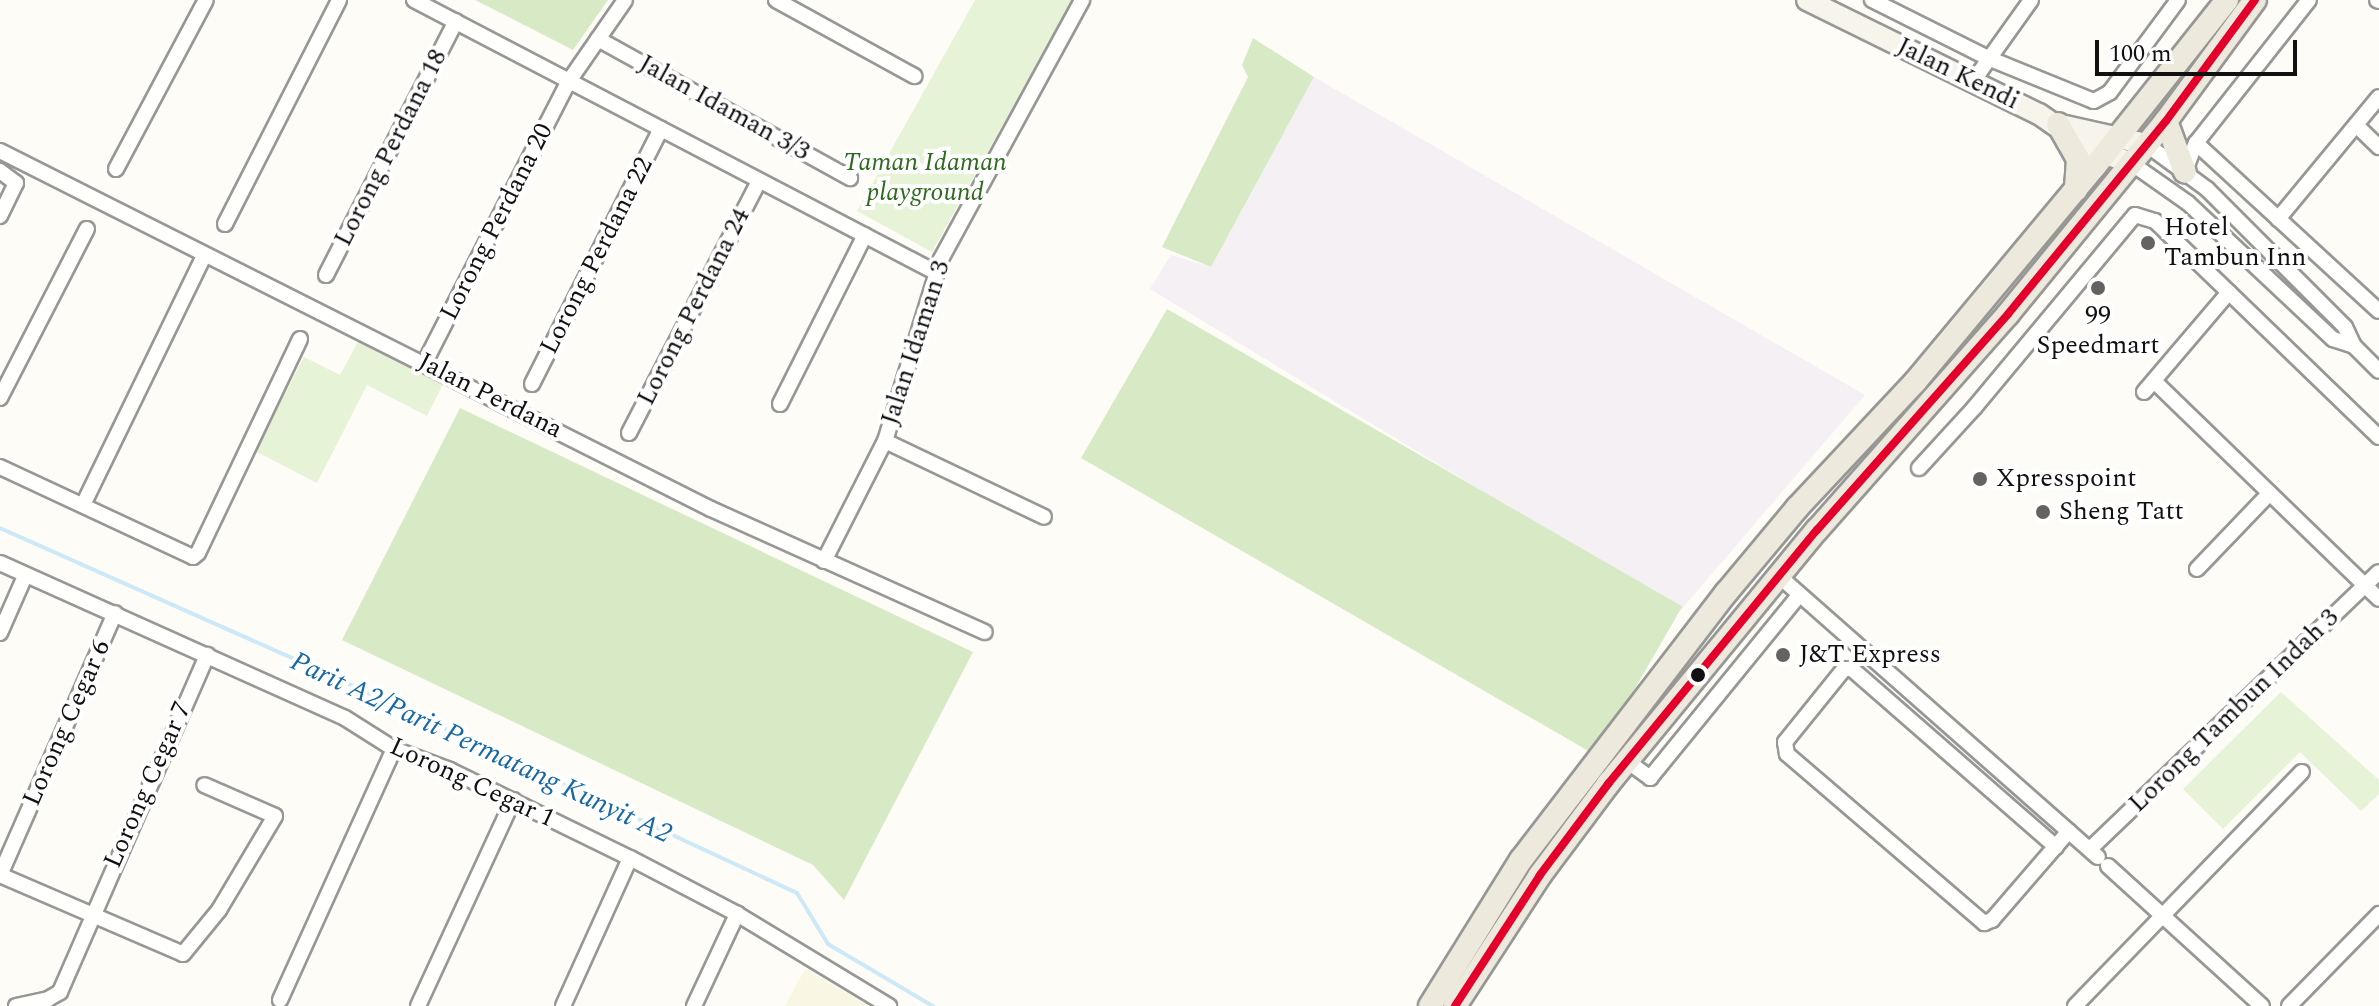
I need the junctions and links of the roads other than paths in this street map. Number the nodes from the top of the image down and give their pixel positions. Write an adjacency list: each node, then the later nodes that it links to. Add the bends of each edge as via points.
1 (206, 0): 31 (street)
2 (339, 0): 39 (street)
3 (414, 0): 14 (street)
4 (625, 0): 15 (street, Lorong Perdana 20)
5 (776, 0): 17 (street)
6 (1082, 0): 43 (street, Jalan Idaman 3)
7 (1807, 0): 18 (street, Jalan Kendi)
8 (1872, 0): 16 (street)
9 (2031, 0): 16 (street)
10 (2178, 0): 16 (street, via 2103,99 2094,101)
11 (2227, 0): 26 (main road)
12 (2255, 0): 21 (main road)
13 (2309, 0): 25 (street)
14 (456, 21): 19 (street); 44 (street, Lorong Perdana 18)
15 (598, 39): 19 (street, Lorong Perdana 20); 34 (street, Jalan Idaman 3/3)
16 (1988, 58): 18 (street)
17 (914, 76)
18 (1974, 80): 22 (street, Jalan Kendi)
19 (569, 81): 24 (street); 49 (street, Lorong Perdana 20)
20 (2379, 97): 23 (street)
21 (2166, 121): 27 (main road); 32 (main road)
22 (2058, 124): 26 (street, Jalan Kendi, via 2085,146); 36 (main road, via 2078,159)
23 (2356, 125): 28 (street); 38 (street)
24 (661, 129): 35 (street); 51 (street, Lorong Perdana 22)
25 (2196, 143): 32 (street); 38 (street)
26 (2112, 144): 27 (street); 30 (street); 36 (main road)
27 (2146, 144): 30 (main road); 32 (street)
28 (2379, 147)
29 (0, 151): 42 (street, Jalan Perdana)
30 (2131, 163): 48 (street, via 2188,203 2333,339); 67 (main road, via 2008,314)
31 (116, 169)
32 (2185, 172): 48 (street, via 2345,327)
33 (6, 174): 37 (street, via 16,187)
34 (850, 178)
35 (759, 181): 41 (street); 54 (street, Lorong Perdana 24)
36 (2076, 190): 95 (main road, via 1915,382 1726,593 1521,860)
37 (0, 216)
38 (2278, 219): 46 (street)
39 (225, 224)
40 (87, 229): 52 (street)
41 (865, 235): 43 (street); 53 (street)
42 (204, 256): 49 (street, Jalan Perdana); 60 (street)
43 (935, 272): 56 (street, Jalan Idaman 3)
44 (326, 275)
45 (2229, 292): 55 (street); 58 (street, via 2155,221 2135,215); 59 (street, via 2149,386)
46 (2379, 311)
47 (300, 339): 60 (street, via 193,557)
48 (2354, 346): 50 (street)
49 (425, 362): 62 (street, Jalan Perdana)
50 (2379, 371)
51 (532, 384)
52 (0, 398)
53 (780, 404)
54 (629, 433)
55 (2379, 437)
56 (885, 441): 61 (street); 62 (street, Jalan Idaman 3)
57 (0, 467): 60 (street)
58 (1919, 468)
59 (2270, 493): 64 (street); 68 (street)
60 (83, 505)
61 (1044, 517)
62 (824, 561): 72 (street, Jalan Perdana)
63 (0, 563): 66 (street, Lorong Cegar 1)
64 (2197, 569)
65 (2379, 572): 68 (street, Lorong Tambun Indah 3)
66 (25, 576): 71 (street, Lorong Cegar 1); 73 (street)
67 (1779, 576): 69 (street); 76 (main road)
68 (2365, 586): 70 (street); 82 (street, Lorong Tambun Indah 3)
69 (1799, 595): 76 (street, via 1650,778); 80 (street)
70 (2379, 599)
71 (115, 613): 74 (street, Lorong Cegar 1); 84 (street, Lorong Cegar 6)
72 (985, 632)
73 (0, 633)
74 (207, 655): 75 (street, Lorong Cegar 1, via 345,718); 88 (street, Lorong Cegar 7)
75 (394, 749): 79 (street, Lorong Cegar 1); 89 (street)
76 (1627, 761): 96 (main road, via 1540,875)
77 (2302, 772): 87 (street)
78 (204, 785): 88 (street, via 275,816 189,950 177,954)
79 (513, 800): 83 (street, Lorong Cegar 1); 91 (street)
80 (2069, 831): 81 (street); 82 (street)
81 (2056, 847): 81 (street, via 1852,669 1844,669 1785,742 1787,754 1984,923)
82 (2099, 857): 87 (street)
83 (630, 858): 85 (street, Lorong Cegar 1); 92 (street)
84 (0, 875): 88 (street)
85 (737, 914): 93 (street); 94 (street, Lorong Cegar 1)
86 (2379, 914): 99 (street)
87 (2162, 915): 97 (street); 98 (street)
88 (90, 916): 90 (street, Lorong Cegar 7, via 60,992)
89 (280, 1000)
90 (16, 1006)
91 (418, 1006)
92 (563, 1006)
93 (694, 1006)
94 (889, 1006)
95 (1430, 1006)
96 (1455, 1006)
97 (2075, 1006)
98 (2262, 1006)
99 (2289, 1006)

